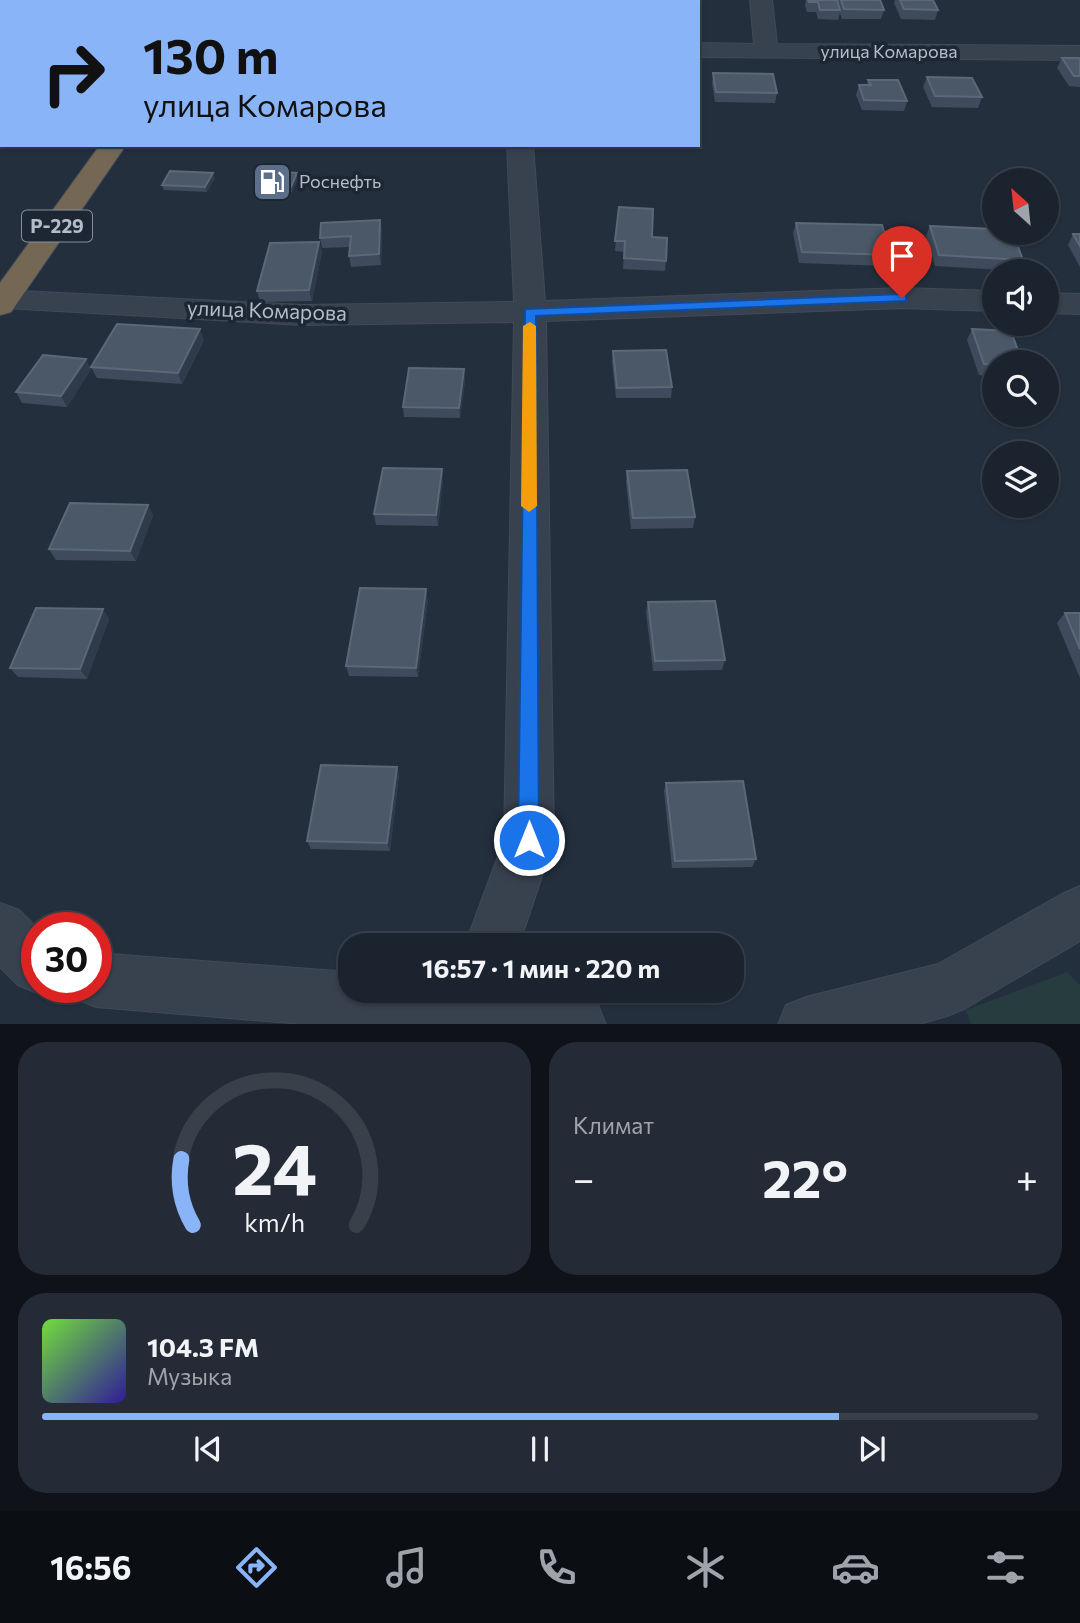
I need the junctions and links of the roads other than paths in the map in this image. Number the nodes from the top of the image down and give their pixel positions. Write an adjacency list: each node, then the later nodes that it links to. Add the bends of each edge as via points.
1 (761, 0): 3 (street)
2 (700, 50): 3 (street, улица Комарова)
3 (766, 51): 4 (street, улица Комарова)
4 (1080, 53)
5 (112, 147): 7 (highway, Р-229)
6 (520, 147): 11 (street)
7 (3, 301): 11 (street, улица Комарова, via 303,315)
8 (982, 301): 11 (street, улица Комарова, via 902,298)
9 (1059, 303): 10 (street)
10 (1080, 304)
11 (530, 312): 14 (street, via 529,840)
12 (1080, 912): 19 (street, via 947,989)
13 (0, 929): 15 (street)
14 (496, 933)
15 (21, 950)
16 (112, 981): 17 (street)
17 (482, 1009): 18 (street)
18 (578, 1024)
19 (806, 1024)

